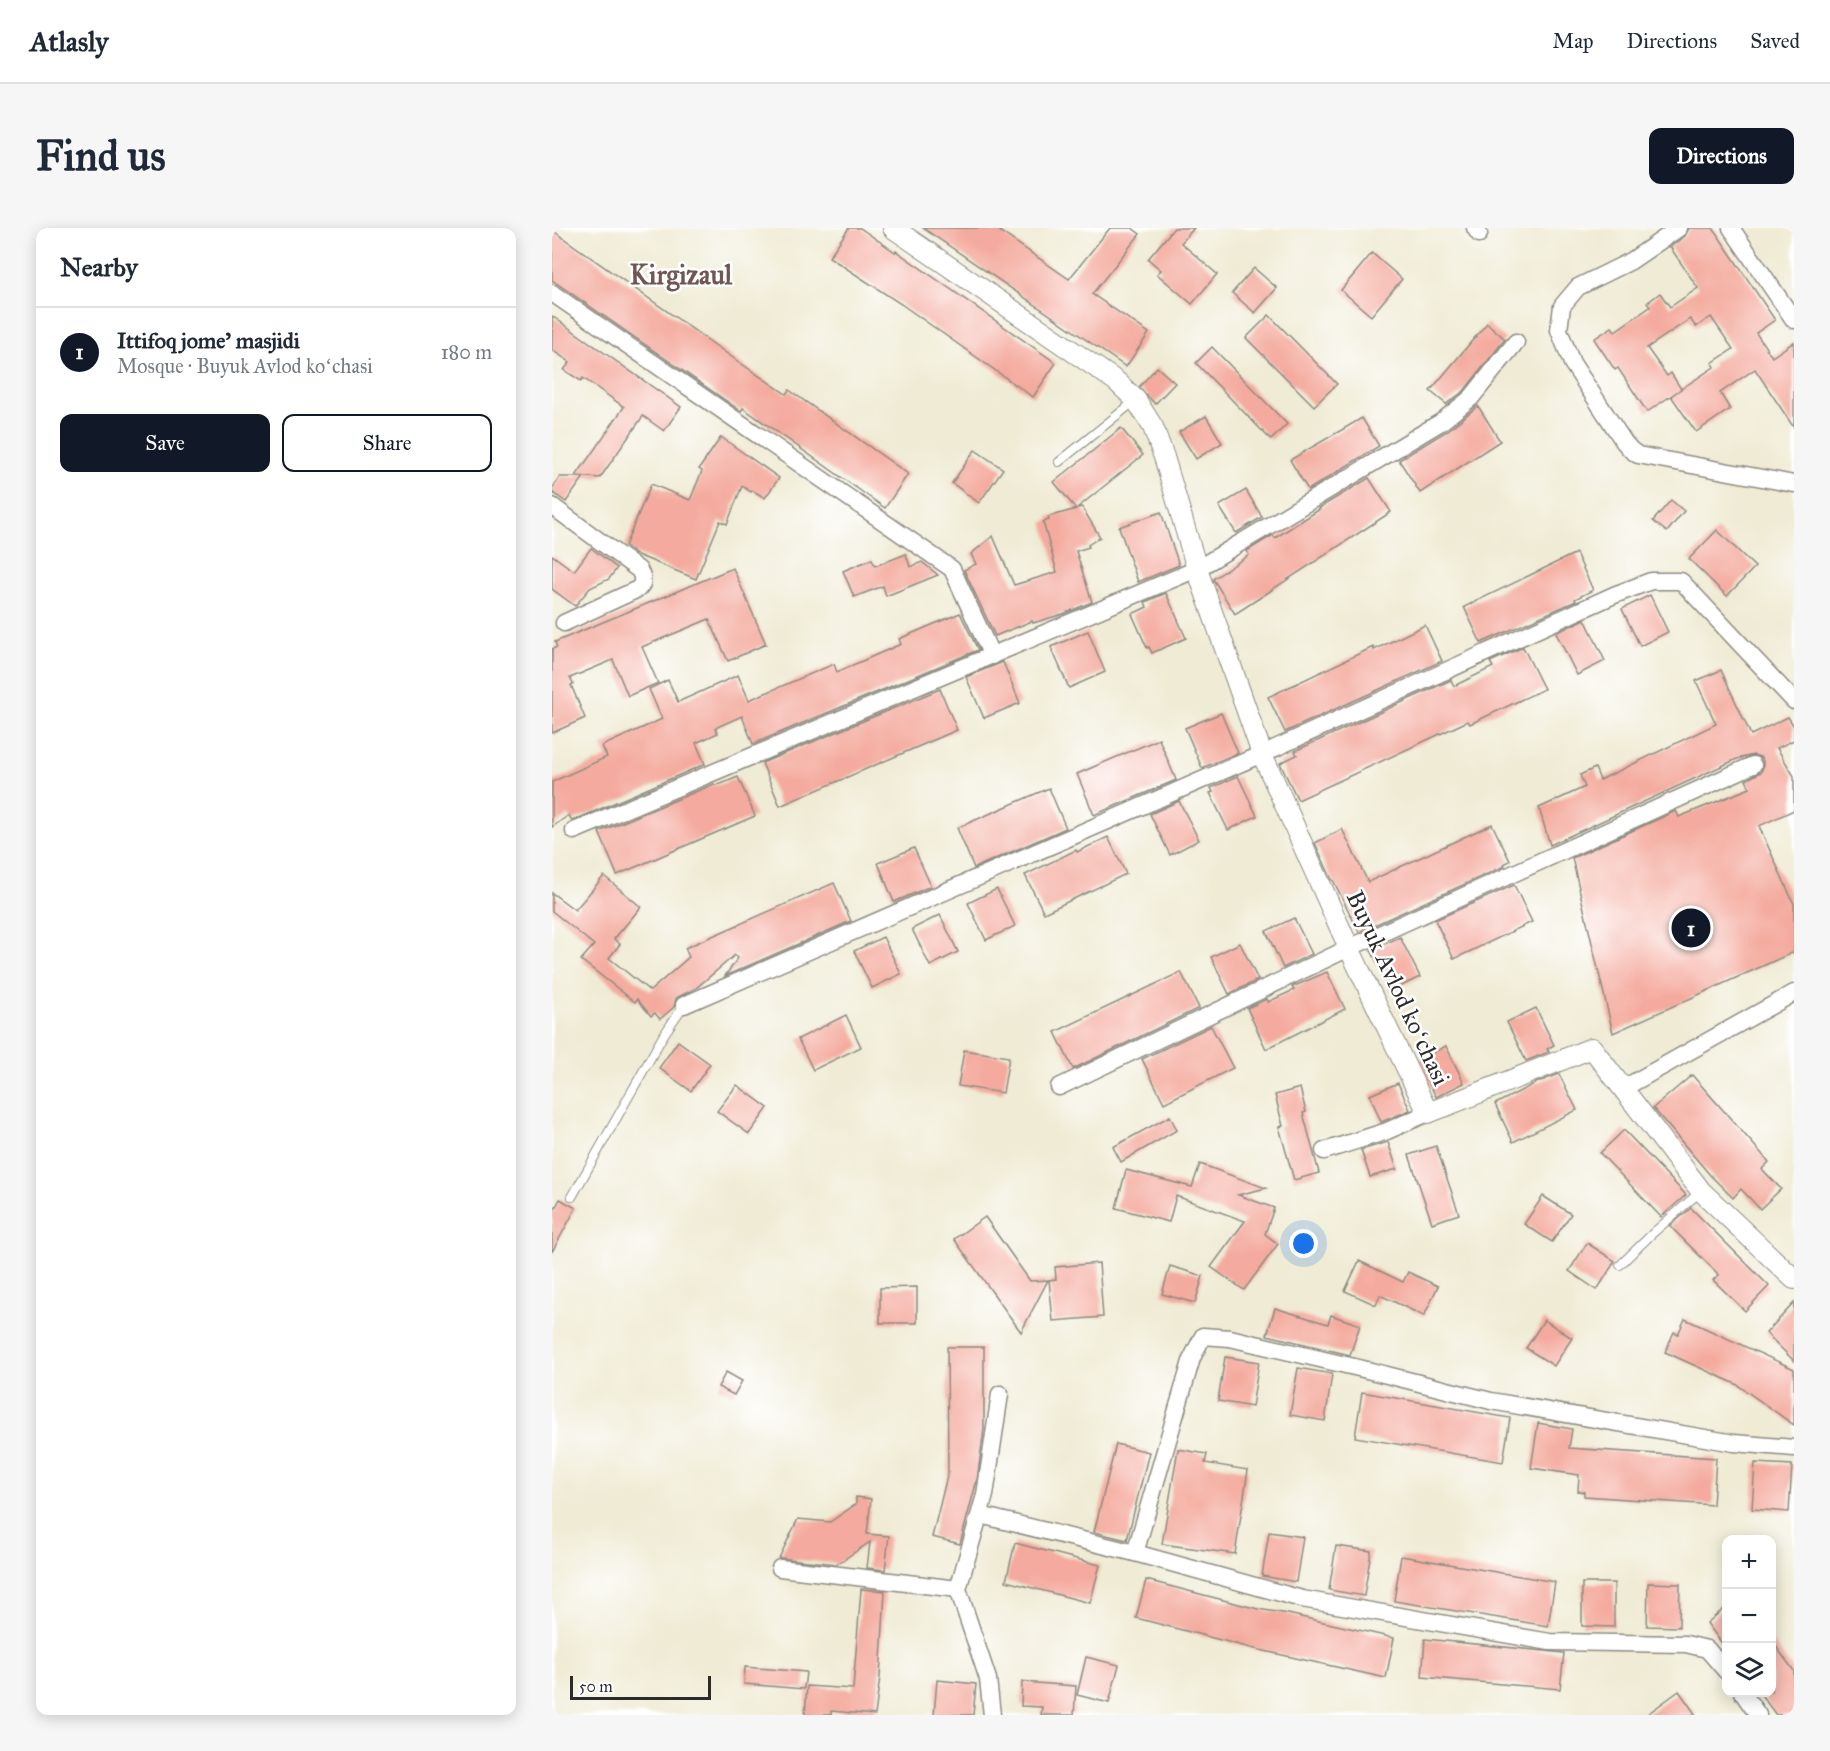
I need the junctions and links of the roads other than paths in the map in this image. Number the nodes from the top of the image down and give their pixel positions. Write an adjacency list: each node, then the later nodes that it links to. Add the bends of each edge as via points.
1 (893, 228): 7 (street, Buyuk Avlod koʻchasi, via 1116,381)
2 (1679, 228): 9 (street, via 1631,261 1578,286 1562,306 1559,330 1572,363 1624,442 1638,455)
3 (1731, 228): 5 (street)
4 (552, 293): 13 (street, via 952,569)
5 (1794, 320)
6 (1516, 342): 11 (street, via 1471,398 1441,422)
7 (1136, 400): 8 (lane); 11 (street, Buyuk Avlod koʻchasi, via 1159,442)
8 (1059, 462)
9 (1794, 484)
10 (552, 506): 12 (street, via 642,576 638,589)
11 (1197, 569): 13 (street); 15 (street, Buyuk Avlod koʻchasi)
12 (564, 623)
13 (992, 656): 17 (street)
14 (1794, 701): 15 (street, via 1681,581 1651,581)
15 (1262, 754): 18 (street, Buyuk Avlod koʻchasi); 20 (street)
16 (1753, 765): 18 (street)
17 (574, 831)
18 (1349, 948): 21 (street); 23 (street, Buyuk Avlod koʻchasi)
19 (1794, 993): 22 (street)
20 (684, 1005): 26 (lane)
21 (1059, 1087)
22 (1622, 1089): 23 (street, Buyuk Avlod koʻchasi, via 1592,1048); 25 (street, Buyuk Avlod koʻchasi)
23 (1428, 1113): 24 (street)
24 (1324, 1151)
25 (1701, 1191): 27 (lane); 28 (street, Buyuk Avlod koʻchasi)
26 (572, 1197)
27 (1620, 1265)
28 (1794, 1279)
29 (1000, 1394): 31 (street)
30 (1794, 1448): 32 (street, via 1734,1443 1491,1401 1230,1338 1203,1336 1192,1358)
31 (980, 1515): 32 (street); 34 (street)
32 (1135, 1553): 35 (street, via 1302,1599 1550,1642 1686,1644 1707,1649)
33 (780, 1568): 34 (street)
34 (958, 1589): 37 (street, via 988,1679)
35 (1722, 1666)
36 (1745, 1697): 38 (street)
37 (992, 1715)
38 (1758, 1715)

